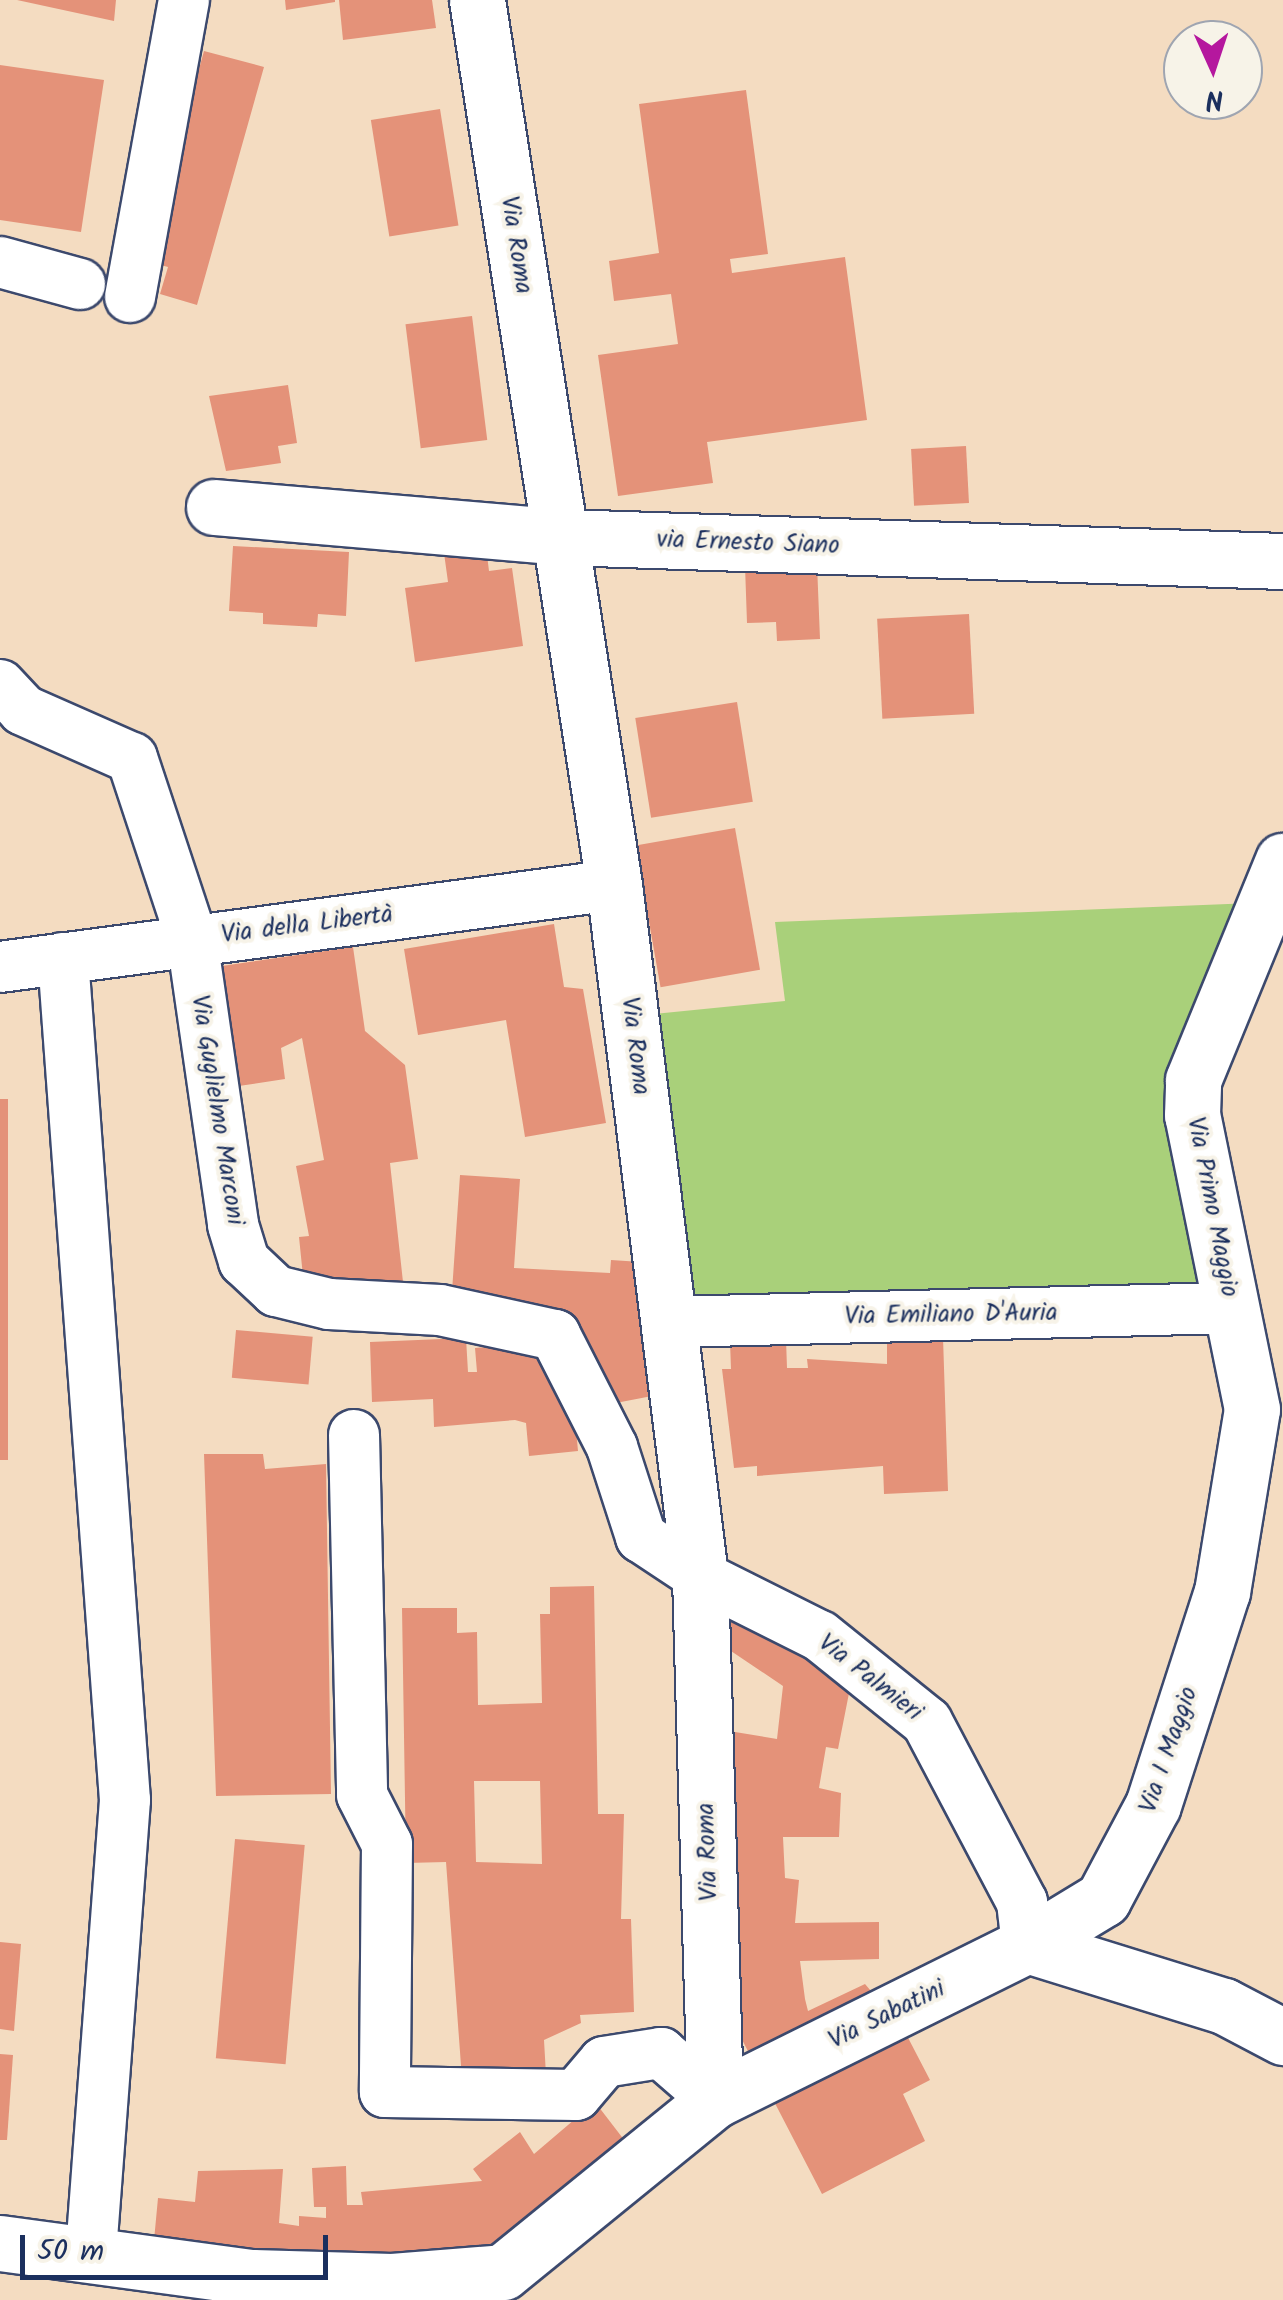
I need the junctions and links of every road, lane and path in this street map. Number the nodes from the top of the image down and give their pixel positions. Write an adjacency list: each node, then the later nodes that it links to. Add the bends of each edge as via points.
1 (184, 0): 5 (street)
2 (477, 0): 7 (street, Via Roma)
3 (0, 262): 4 (street)
4 (80, 284)
5 (130, 298)
6 (214, 507): 7 (street, via Ernesto Siano)
7 (564, 536): 8 (street, via Ernesto Siano, via 1151,562); 11 (street, Via Roma)
8 (1283, 561)
9 (11, 697): 12 (street, via 132,758)
10 (1283, 860): 15 (street, Via Primo Maggio, via 1193,1080 1192,1116)
11 (614, 884): 12 (street, Via della Libertà); 16 (street, Via Roma)
12 (192, 940): 13 (street, Via della Libertà); 19 (street, Via Guglielmo Marconi, via 233,1225 244,1261 276,1291 329,1304 440,1310 555,1335 612,1448 641,1536)
13 (63, 958): 14 (street, Via della Libertà); 24 (street, via 125,1800)
14 (0, 967)
15 (1232, 1308): 16 (street, Via Emiliano D'Auria); 18 (street, Via Primo Maggio, via 1252,1409)
16 (670, 1322): 19 (street, Via Roma)
17 (354, 1435): 22 (street, via 362,1795 386,1844 384,2092 576,2094 604,2062 661,2052)
18 (1236, 1508): 20 (street, Via I Maggio, via 1222,1592 1153,1805 1102,1899)
19 (700, 1576): 20 (street, Via Palmieri, via 820,1636 927,1722 1022,1902); 22 (street, Via Roma)
20 (1027, 1946): 21 (street, via 1224,2006); 22 (street, Via Sabatini)
21 (1283, 2037)
22 (731, 2092): 25 (street, Via Sabatini)
23 (0, 2243): 24 (street)
24 (91, 2257): 25 (street, via 253,2277)
25 (502, 2286)

